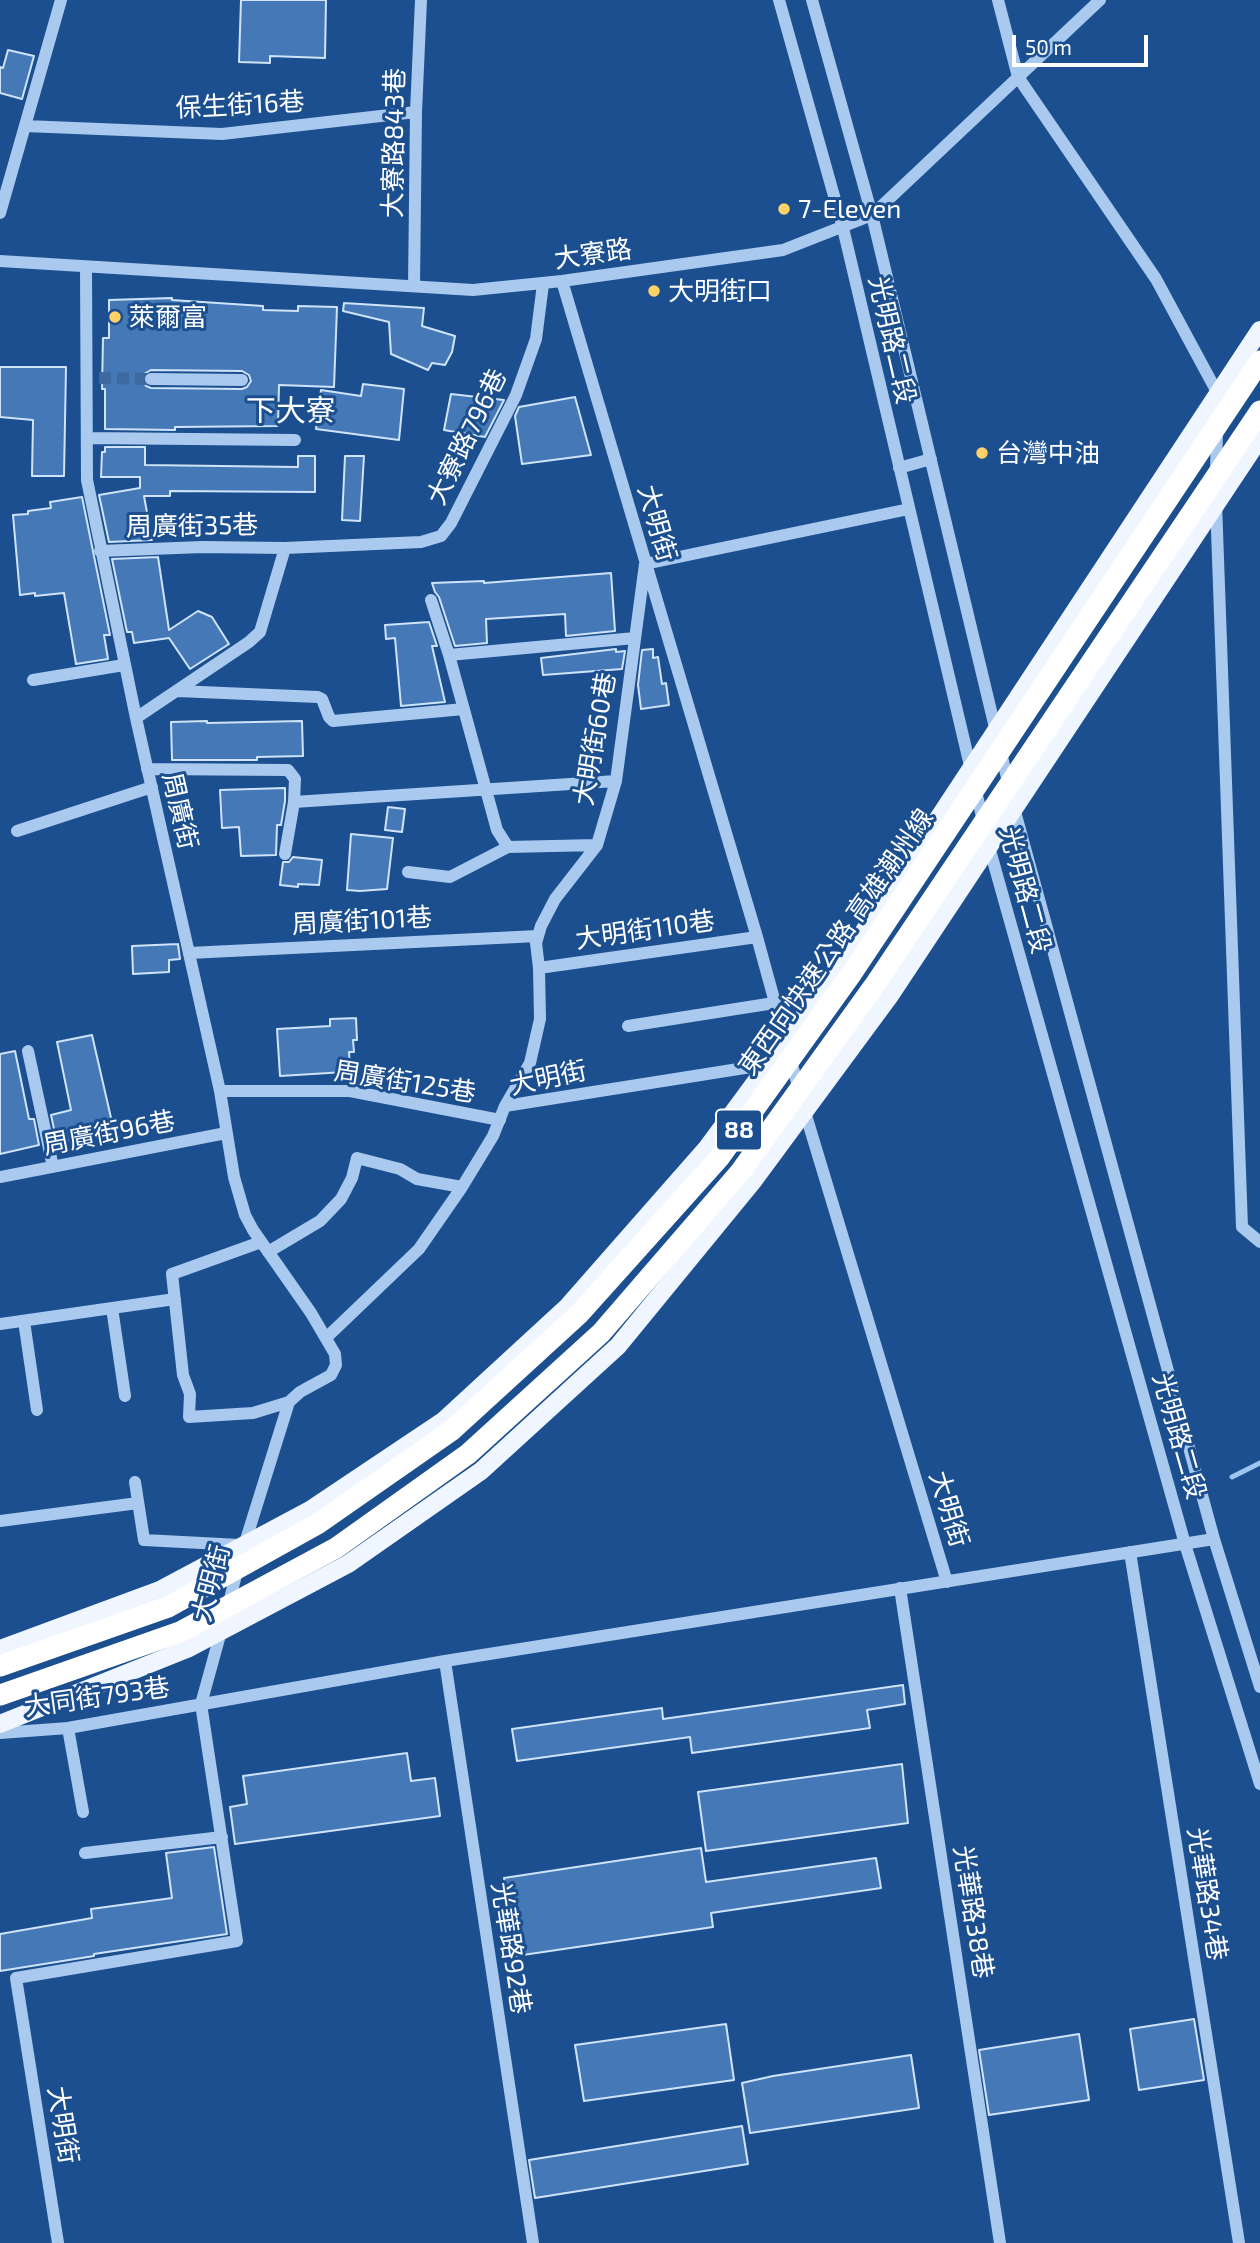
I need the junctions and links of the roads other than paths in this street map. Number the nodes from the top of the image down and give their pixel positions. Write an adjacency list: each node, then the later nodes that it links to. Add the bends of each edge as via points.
1 (61, 0): 9 (street)
2 (421, 0): 8 (street, 大寮路843巷)
3 (779, 0): 12 (street, 光明路二段)
4 (812, 0): 11 (street, 光明路二段)
5 (998, 0): 7 (street)
6 (1100, 0): 7 (street, 大寮路)
7 (1018, 77): 11 (street, 大寮路); 22 (street, via 1156,279)
8 (416, 112): 9 (street, 保生街16巷, via 222,134); 17 (street, 大寮路843巷)
9 (25, 126): 10 (street)
10 (0, 213)
11 (872, 215): 12 (street, 大寮路); 27 (street, 光明路二段)
12 (843, 228): 15 (street, 大寮路, via 783,250); 28 (street, 光明路二段)
13 (0, 261): 14 (street, 大寮路)
14 (86, 268): 17 (street, 大寮路); 24 (street, 周廣街, via 93,378)
15 (562, 281): 16 (street, 大寮路); 33 (street, 大明街)
16 (543, 284): 17 (street, 大寮路, via 473,290); 31 (street, 大寮路796巷, via 536,339 516,395 451,523 440,536 421,542)
17 (414, 286)
18 (1260, 330): 22 (main road)
19 (1260, 361): 95 (highway, 東西向快速公路 高雄潮州線 / 88, bridge, via 836,995 719,1158 579,1314 451,1431 319,1523 168,1607)
20 (151, 379): 21 (street)
21 (242, 380)
22 (1218, 394): 29 (street); 42 (main road)
23 (1260, 411): 97 (highway, 東西向快速公路 高雄潮州線 / 88, bridge, via 858,1008 741,1171 601,1333 468,1454 336,1548 180,1632)
24 (87, 438): 26 (street); 32 (street, 周廣街, via 87,480)
25 (1260, 438): 29 (main road)
26 (295, 440)
27 (931, 459): 28 (street); 42 (street, 光明路二段)
28 (899, 468): 30 (street, 光明路二段)
29 (1216, 502): 49 (main road); 73 (street, via 1242,1227)
30 (909, 509): 33 (street); 44 (street, 光明路二段)
31 (285, 548): 32 (street, 周廣街35巷); 39 (street, via 260,632)
32 (100, 551): 37 (street, 周廣街)
33 (645, 564): 35 (street, 大明街60巷); 57 (street, 大明街)
34 (431, 600): 36 (street)
35 (635, 638): 36 (street); 45 (street, 大明街60巷)
36 (449, 654): 40 (street)
37 (124, 665): 38 (street); 41 (street, 周廣街)
38 (33, 680)
39 (177, 691): 40 (street, via 318,697 333,720); 41 (street)
40 (464, 709): 47 (street)
41 (136, 718): 43 (street, 周廣街)
42 (996, 729): 44 (main road); 49 (street, 光明路二段)
43 (147, 769): 46 (street, 周廣街); 48 (street, via 288,770 295,779)
44 (970, 770): 52 (street, 光明路二段); 62 (main road)
45 (616, 781): 47 (street); 51 (street, 大明街60巷)
46 (152, 787): 50 (street); 58 (street, 周廣街)
47 (487, 790): 48 (street); 53 (street, via 497,830)
48 (294, 802): 54 (street)
49 (1014, 811): 52 (main road); 86 (street, 光明路二段)
50 (17, 831)
51 (597, 845): 53 (street); 56 (street, 大明街60巷, via 555,899)
52 (989, 846): 67 (main road, via 889,997); 87 (street, 光明路二段)
53 (508, 847): 55 (street, via 450,877)
54 (285, 854)
55 (408, 872)
56 (538, 936): 58 (street, 周廣街101巷); 59 (street, 大明街60巷)
57 (757, 937): 59 (street, 大明街110巷); 60 (street, 大明街)
58 (189, 953): 65 (street, 周廣街)
59 (539, 968): 66 (street, 大明街60巷, via 540,1019 530,1063)
60 (774, 1003): 61 (street); 62 (street, 大明街)
61 (628, 1026)
62 (785, 1043): 64 (main road); 67 (street, 大明街)
63 (28, 1051): 70 (street)
64 (770, 1064): 66 (street, 大明街); 88 (main road, via 706,1149 568,1306 443,1421 310,1510)
65 (220, 1091): 68 (street, 周廣街125巷, via 350,1091); 69 (street, 周廣街)
66 (505, 1106): 68 (street, 大明街)
67 (804, 1112): 90 (street, 大明街); 92 (main road, via 618,1346 481,1471 348,1564)
68 (500, 1120): 72 (street, 大明街)
69 (226, 1133): 70 (street, 周廣街96巷); 74 (street, 周廣街, via 245,1215)
70 (53, 1167): 71 (street, 周廣街96巷)
71 (0, 1177)
72 (462, 1187): 74 (street, via 416,1179 400,1169 357,1158 341,1199 320,1221); 79 (street, 大明街, via 419,1249)
73 (1260, 1242)
74 (265, 1247): 75 (street, via 172,1274); 79 (street, 周廣街)
75 (175, 1298): 76 (street); 81 (street, via 183,1375 190,1394 189,1417 253,1413)
76 (112, 1308): 77 (street); 80 (street)
77 (24, 1321): 78 (street); 82 (street)
78 (0, 1324)
79 (326, 1338): 81 (street, via 335,1354 331,1375)
80 (125, 1396)
81 (289, 1402): 88 (street, 大明街)
82 (37, 1409)
83 (135, 1482): 84 (street)
84 (138, 1503): 85 (street); 88 (street, via 144,1539)
85 (0, 1521)
86 (1214, 1539): 87 (street, 大同街793巷); 96 (street, 光明路二段)
87 (1185, 1544): 89 (street, 大同街793巷); 102 (street, 光明路二段)
88 (244, 1546): 92 (street, 大明街); 93 (main road, via 160,1590)
89 (1130, 1552): 90 (street, 大同街793巷); 109 (street, 光華路34巷)
90 (947, 1582): 91 (street, 大同街793巷)
91 (900, 1588): 94 (street, 大同街793巷); 108 (street, 光華路38巷)
92 (221, 1631): 98 (street, 大明街); 99 (main road)
93 (0, 1649)
94 (445, 1661): 98 (street, 大同街793巷); 107 (street, 光華路92巷)
95 (0, 1666)
96 (1260, 1687)
97 (0, 1695)
98 (201, 1704): 100 (street, 大同街793巷); 104 (street, 大明街)
99 (0, 1724)
100 (68, 1728): 101 (street, 大同街793巷); 103 (street)
101 (0, 1733)
102 (1260, 1784)
103 (83, 1812)
104 (222, 1837): 105 (street); 106 (street, 大明街, via 237,1941 16,1978)
105 (85, 1853)
106 (58, 2243)
107 (533, 2243)
108 (1000, 2243)
109 (1239, 2243)

